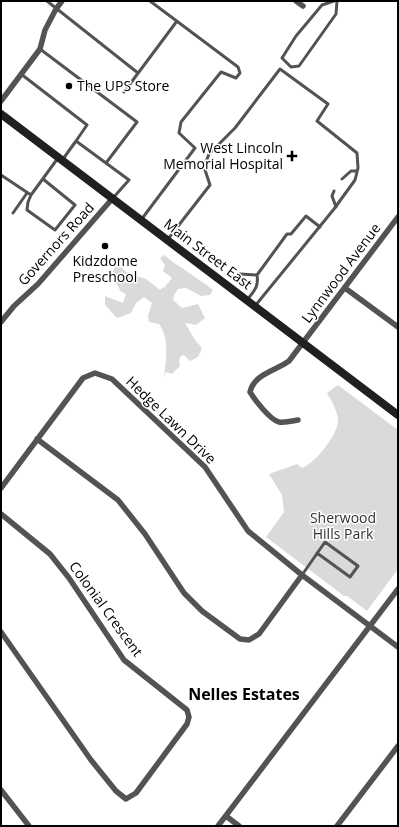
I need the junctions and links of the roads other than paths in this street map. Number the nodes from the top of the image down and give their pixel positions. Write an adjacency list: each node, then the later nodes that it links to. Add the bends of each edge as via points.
1 (47, 1): 7 (lane)
2 (62, 1): 7 (street)
3 (150, 1): 8 (lane)
4 (296, 1): 6 (street)
5 (335, 1): 5 (lane, via 336,14 299,66 291,67 282,58 296,36 322,5)
6 (303, 6)
7 (56, 9): 9 (street, via 45,30); 10 (lane)
8 (177, 21): 10 (lane); 29 (lane, via 238,67 240,74 236,78 220,72 182,122 179,133 195,148)
9 (40, 48): 11 (street); 17 (lane, via 137,122)
10 (138, 73): 12 (lane)
11 (21, 74): 13 (street); 15 (lane, via 87,125)
12 (124, 92)
13 (1, 101)
14 (1, 114): 16 (main road, Main Street East)
15 (76, 141): 16 (lane); 17 (lane)
16 (60, 159): 20 (lane); 25 (main road, Main Street East)
17 (106, 163): 25 (lane, via 128,180)
18 (357, 171): 21 (lane, via 351,171); 26 (lane, via 355,180); 31 (lane, via 357,153 317,121 328,104 280,69 235,128 209,154 204,167 210,185)
19 (1, 175): 23 (lane)
20 (43, 179): 24 (lane); 24 (lane, via 75,205 55,230 27,210)
21 (342, 179)
22 (334, 191): 26 (lane, via 332,196)
23 (27, 193): 24 (lane); 27 (lane)
24 (31, 195)
25 (112, 199): 29 (main road, Main Street East); 37 (street, Governors Road, via 38,284)
26 (336, 207): 30 (lane)
27 (13, 213)
28 (398, 217): 34 (street, Lynnwood Avenue)
29 (142, 220): 31 (main road, Main Street East)
30 (320, 227): 33 (lane, via 306,216 291,234 287,234); 36 (lane)
31 (168, 239): 35 (main road, Main Street East)
32 (240, 274): 33 (lane)
33 (257, 276): 35 (lane, via 256,288)
34 (345, 288): 38 (street); 39 (street, Lynnwood Avenue)
35 (247, 300): 36 (main road, Main Street East)
36 (255, 306): 39 (main road, Main Street East)
37 (1, 322)
38 (398, 327)
39 (303, 342): 40 (main road, Main Street East); 41 (street, Lynnwood Avenue, via 283,366 257,379 250,392 274,420)
40 (398, 415)
41 (298, 420)
42 (37, 439): 43 (street, Hedge Lawn Drive); 46 (street, via 118,500 145,534 184,593 202,611 240,639 249,640 259,634); 46 (street, Hedge Lawn Drive, via 83,378 95,373 112,379 205,467 248,531)
43 (1, 488)
44 (1, 514): 49 (street, Colonial Crescent, via 50,554 124,660 187,710 187,724 136,793 126,798 116,791 90,760)
45 (317, 553): 45 (lane, via 325,542 358,566 350,577); 46 (lane)
46 (302, 575): 48 (street, Hedge Lawn Drive)
47 (398, 589): 48 (street)
48 (370, 626): 50 (street, Hedge Lawn Drive); 53 (street)
49 (1, 632)
50 (398, 647)
51 (398, 746): 57 (street)
52 (1, 790): 54 (street)
53 (226, 816): 55 (street); 56 (street)
54 (29, 826)
55 (218, 826)
56 (239, 826)
57 (337, 826)

